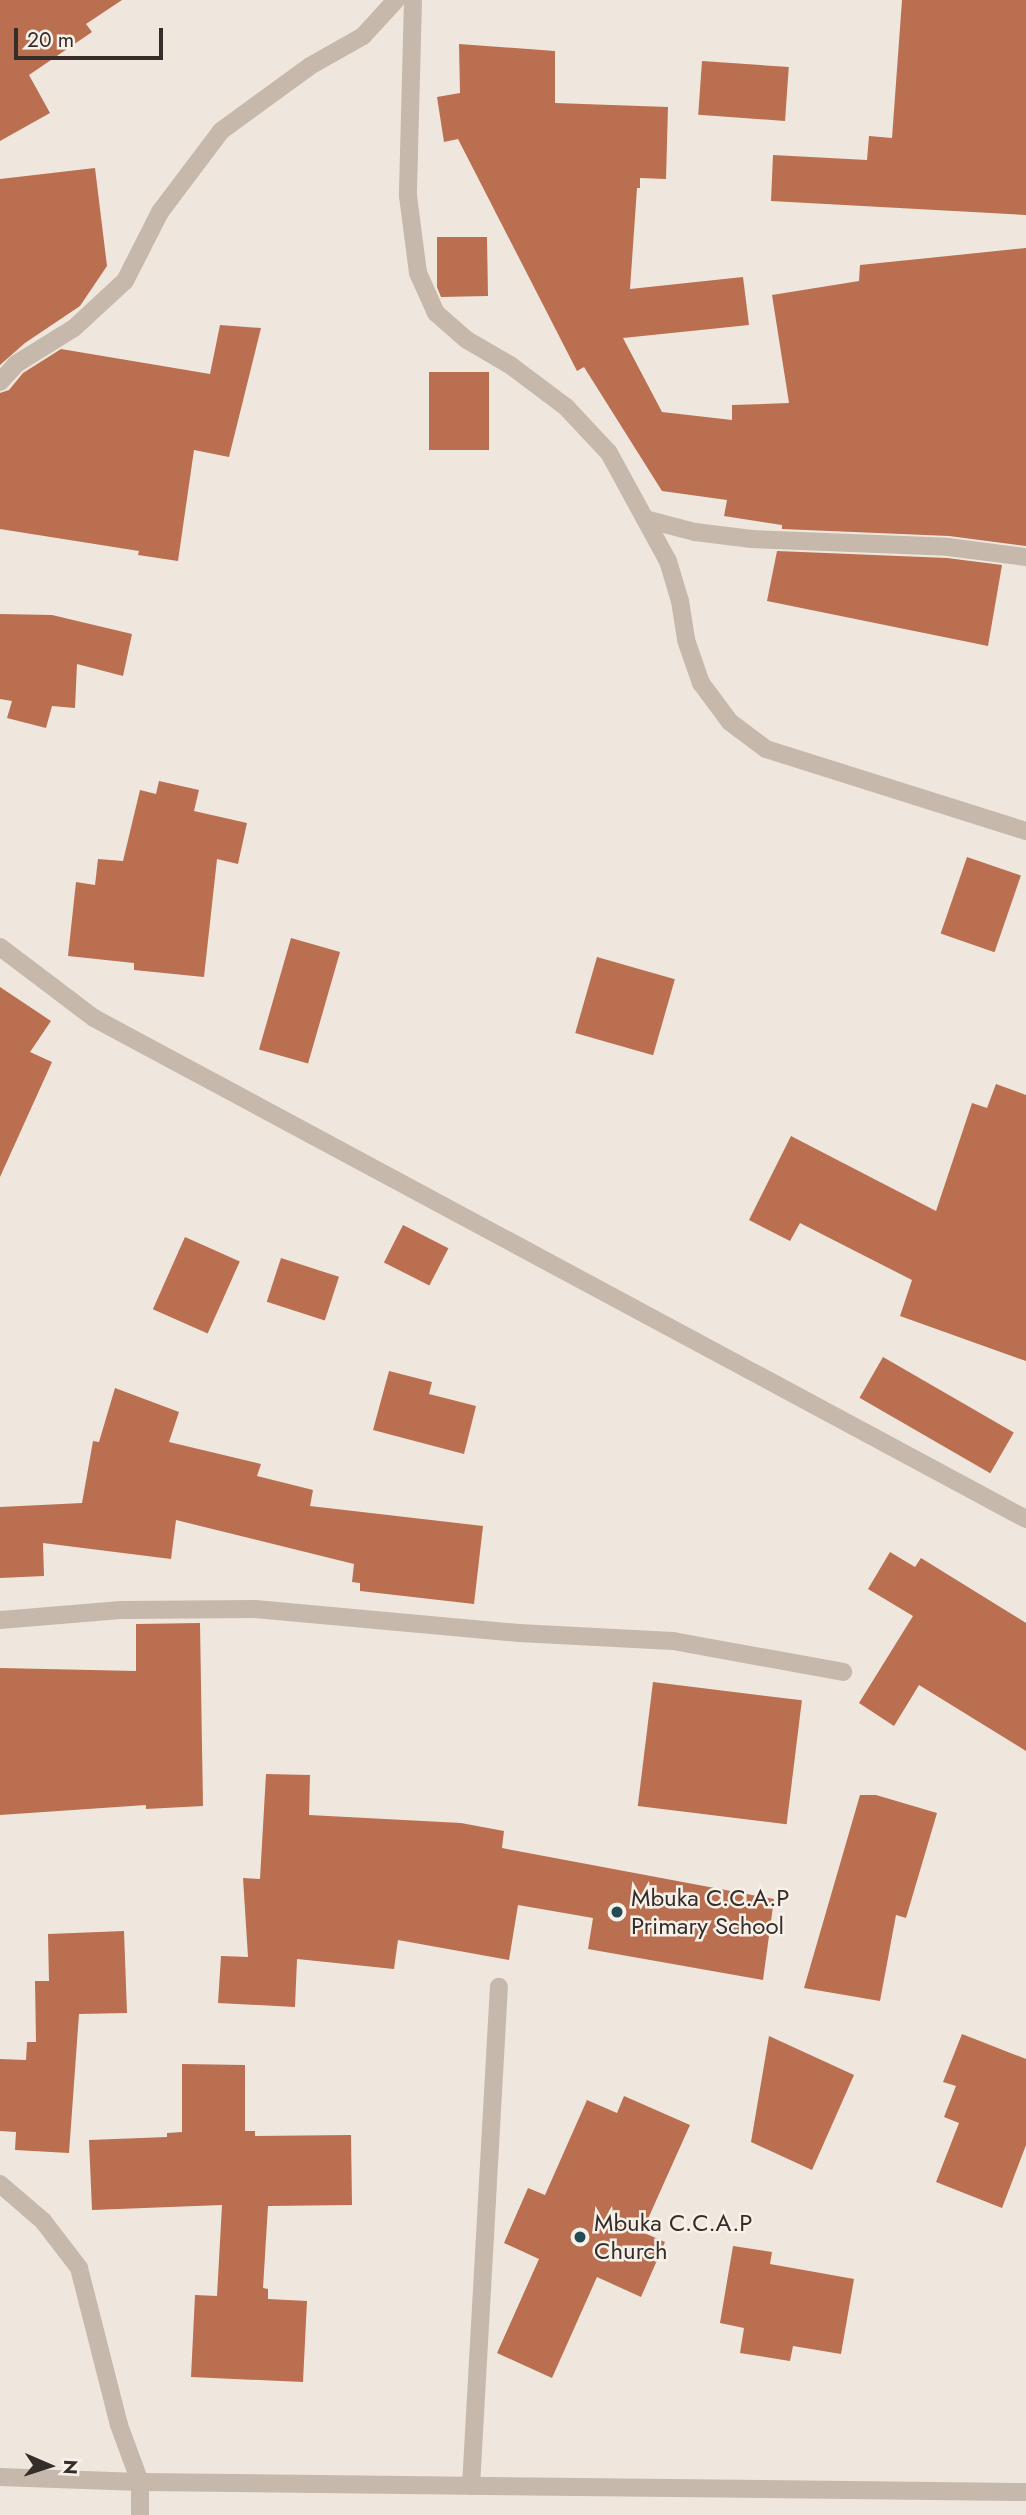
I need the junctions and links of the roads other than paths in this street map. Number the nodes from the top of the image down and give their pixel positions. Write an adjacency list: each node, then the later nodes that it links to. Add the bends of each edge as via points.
1 (396, 0): 3 (street, via 363,36 310,66 221,131 160,212 125,281 74,328 16,364)
2 (413, 0): 4 (street, via 408,196 418,273 436,313 467,340 566,407 609,453)
3 (0, 382)
4 (645, 519): 5 (street, via 695,532 752,538 947,547); 6 (street, via 668,561 701,683 730,722 766,749)
5 (1026, 556)
6 (1026, 831)
7 (0, 947): 8 (street, via 94,1018)
8 (1026, 1519)
9 (0, 1620): 10 (street, via 121,1610 256,1609 519,1633 673,1641)
10 (844, 1672)
11 (499, 1987): 15 (street)
12 (0, 2185): 14 (street, via 43,2221 79,2268 119,2425)
13 (0, 2477): 14 (street)
14 (140, 2482): 15 (street); 17 (street)
15 (471, 2486): 16 (street)
16 (1026, 2492)
17 (141, 2515)

